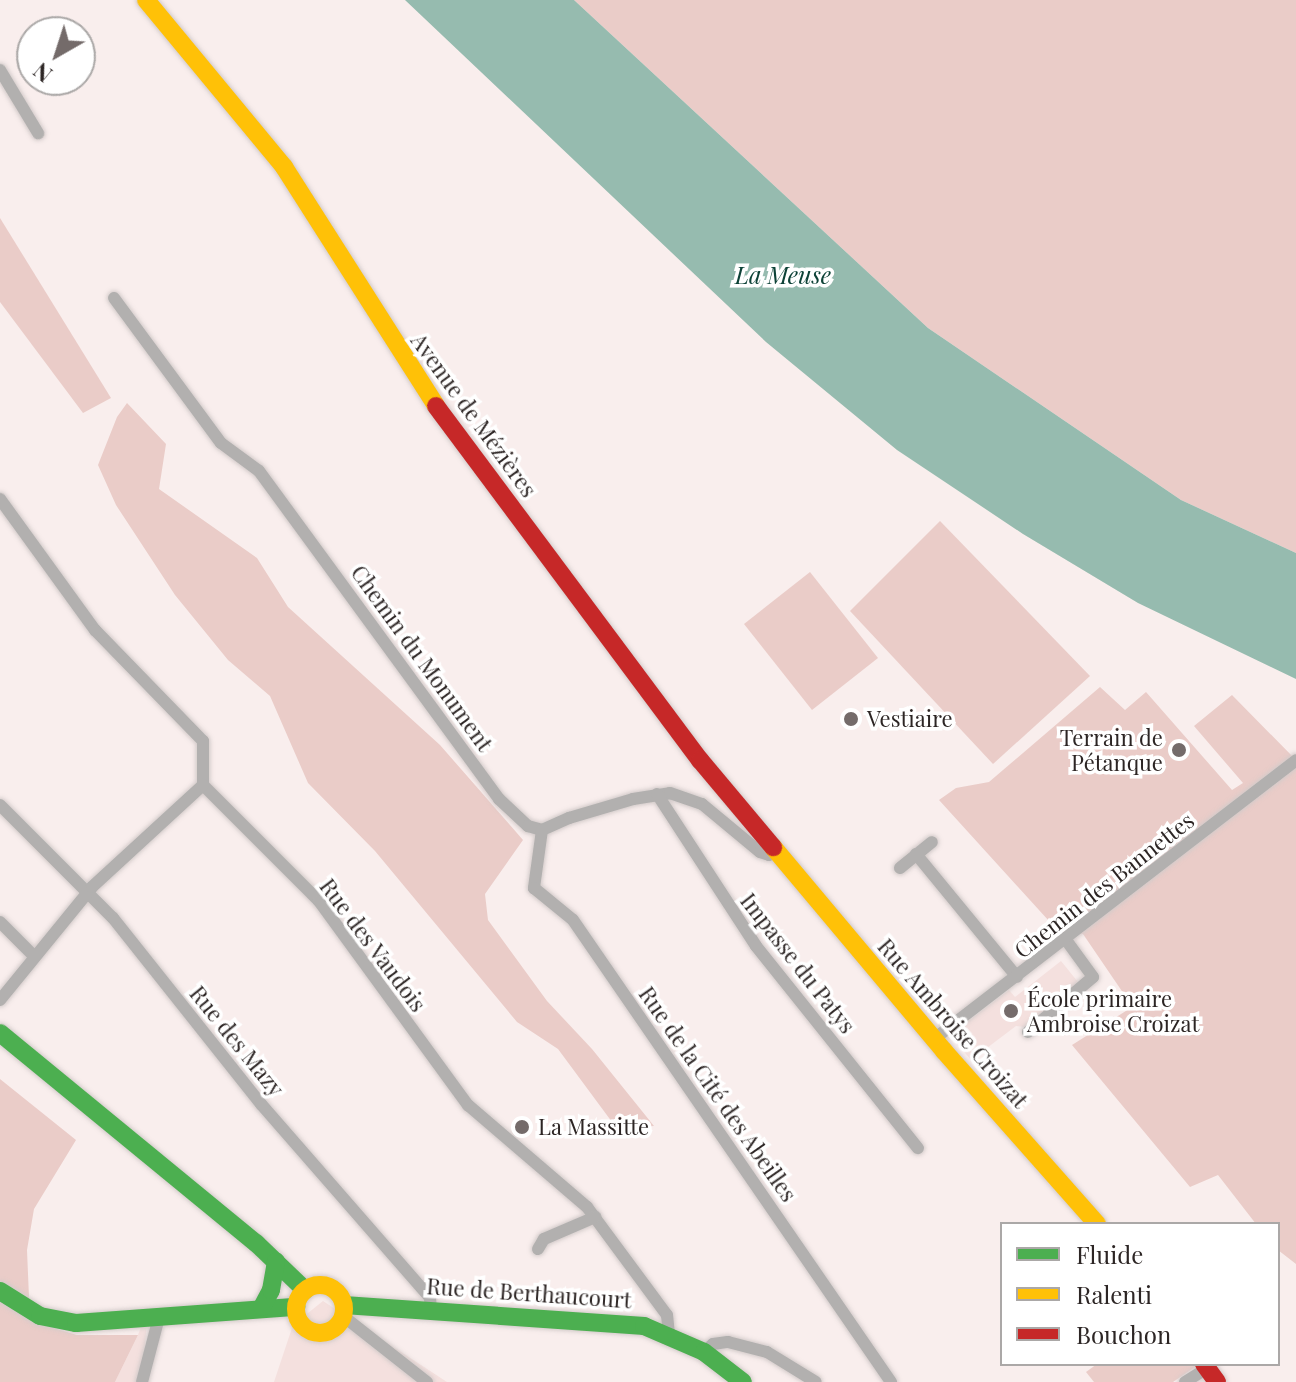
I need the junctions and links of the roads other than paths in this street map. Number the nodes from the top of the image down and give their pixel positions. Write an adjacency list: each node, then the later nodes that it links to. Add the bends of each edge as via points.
1 (146, 0): 12 (main road, Avenue de Mézières, via 284,167 417,381 700,760)
2 (0, 70): 3 (street)
3 (38, 133)
4 (114, 298): 10 (street, Chemin du Monument, via 221,443 259,471 499,799 528,826)
5 (0, 499): 7 (street, via 95,630 203,741)
6 (1296, 760): 17 (street, Chemin des Bannettes)
7 (203, 785): 15 (street); 25 (street, Rue des Vaudois, via 319,901 468,1105)
8 (657, 794): 10 (street); 12 (street, via 685,795 760,852); 24 (street, Impasse du Patys, via 756,946)
9 (0, 805): 15 (street, Rue des Mazy)
10 (542, 830): 43 (street, Rue de la Cité des Abeilles, via 534,888 573,920)
11 (932, 842): 13 (street)
12 (775, 851): 23 (main road, Rue Ambroise Croizat)
13 (916, 854): 14 (street); 19 (street)
14 (900, 868)
15 (88, 892): 18 (street); 33 (street, Rue des Mazy, via 261,1104 430,1298)
16 (0, 922): 18 (street)
17 (1066, 940): 19 (street, Chemin des Bannettes); 21 (street, via 1093,977)
18 (35, 957): 20 (street)
19 (1017, 977): 23 (street, Chemin des Bannettes)
20 (0, 1000)
21 (1028, 1032)
22 (0, 1033): 28 (main road)
23 (934, 1039): 26 (main road, Rue Ambroise Croizat)
24 (918, 1148)
25 (595, 1217): 27 (street, via 544,1239); 36 (street, Rue des Vaudois, via 667,1315)
26 (1095, 1222)
27 (538, 1249)
28 (276, 1261): 29 (main road); 31 (main road)
29 (305, 1290): 32 (main road); 34 (main road, via 329,1286 341,1297)
30 (0, 1291): 35 (main road, via 40,1316 76,1323)
31 (262, 1307): 32 (main road); 35 (main road)
32 (296, 1307): 34 (main road, via 300,1322 313,1332 335,1328)
33 (431, 1309): 34 (main road, Rue de Berthaucourt); 36 (main road, Rue de Berthaucourt, via 644,1326)
34 (344, 1311): 40 (street)
35 (159, 1317): 39 (street)
36 (669, 1335): 37 (main road, Rue de Berthaucourt)
37 (704, 1352): 41 (main road, Rue de Berthaucourt); 42 (street, via 728,1342 767,1352)
38 (1209, 1371): 44 (street)
39 (142, 1382)
40 (427, 1382)
41 (743, 1382)
42 (816, 1382)
43 (891, 1382)
44 (1185, 1382)

